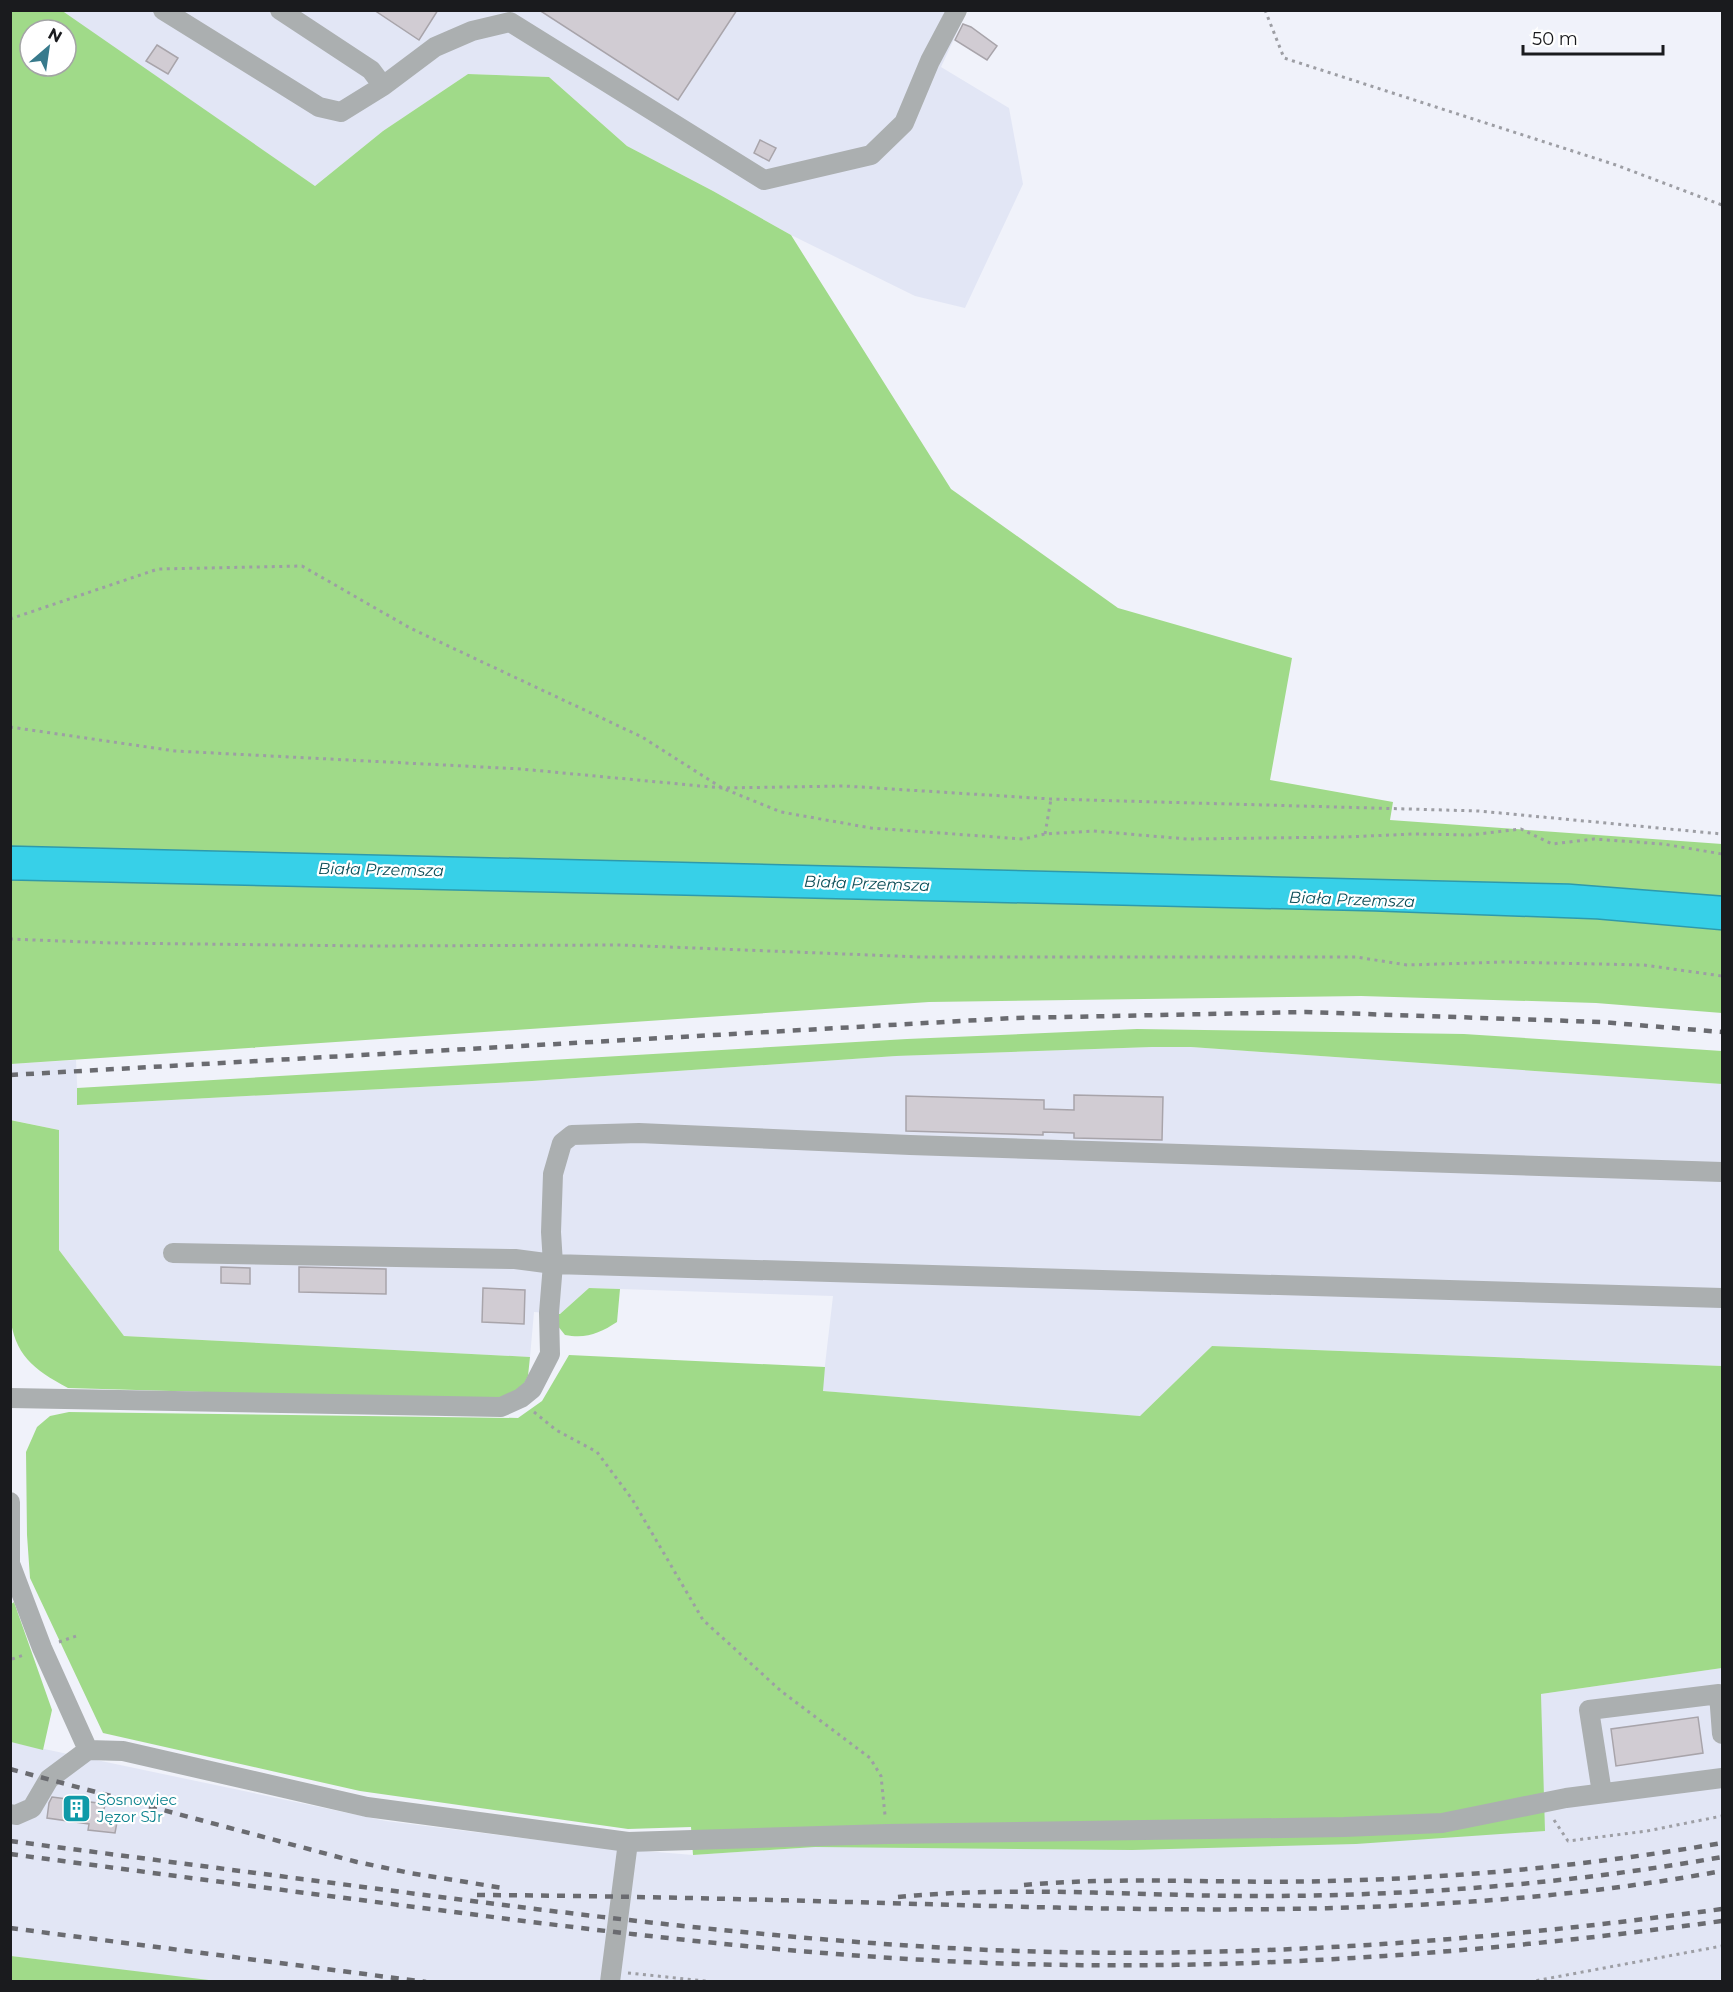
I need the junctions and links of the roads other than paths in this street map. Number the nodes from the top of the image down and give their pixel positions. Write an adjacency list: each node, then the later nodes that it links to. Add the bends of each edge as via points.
1 (163, 10): 4 (street, via 320,107 341,112)
2 (280, 10): 4 (street, via 371,70)
3 (957, 10): 4 (street, via 904,123 871,156 764,180 510,22 472,31 435,47)
4 (382, 86)
5 (1722, 1172): 7 (street, via 639,1132 572,1135 562,1143 553,1174)
6 (173, 1252): 7 (street, via 515,1259)
7 (553, 1264): 8 (street); 9 (street, via 550,1354 532,1389 501,1407)
8 (1722, 1298)
9 (10, 1398)
10 (10, 1502): 11 (street)
11 (11, 1567): 13 (street)
12 (1722, 1734): 15 (street, via 1719,1694 1589,1710)
13 (88, 1749): 16 (street, via 49,1779 32,1808); 17 (street, via 123,1751 367,1807)
14 (1722, 1778): 15 (street)
15 (1602, 1793): 17 (street, via 1442,1823)
16 (10, 1814)
17 (628, 1842): 18 (street)
18 (611, 1977)

